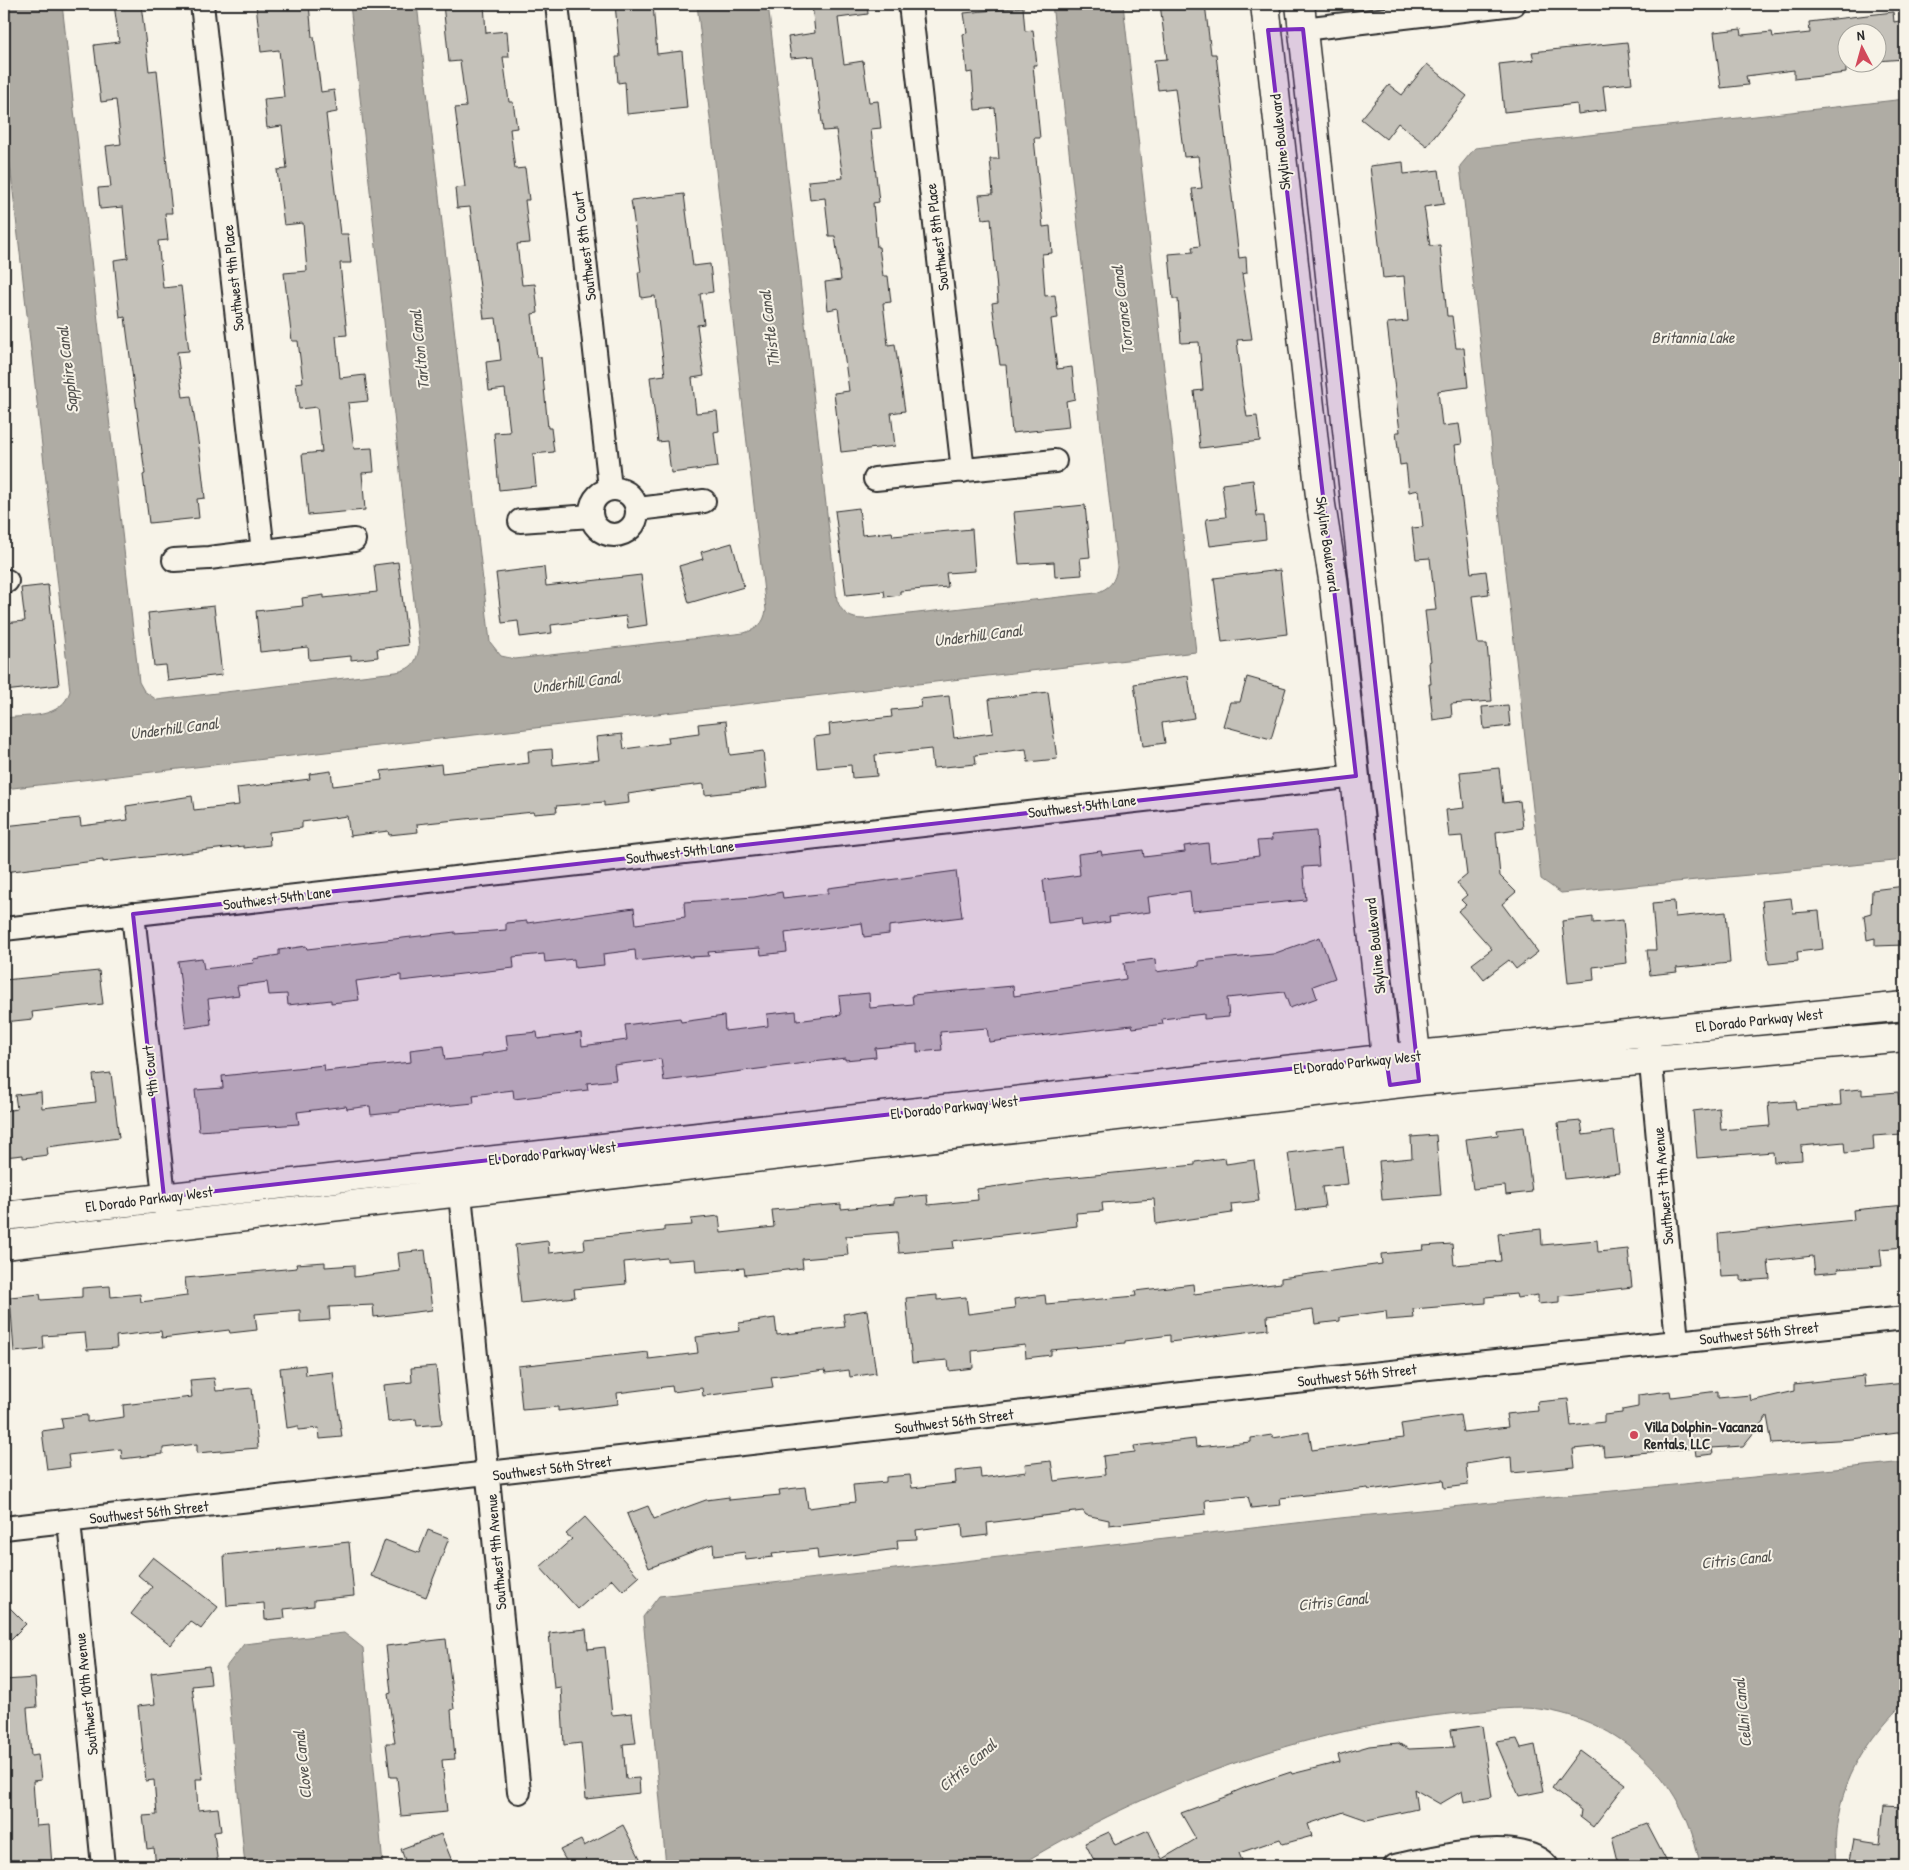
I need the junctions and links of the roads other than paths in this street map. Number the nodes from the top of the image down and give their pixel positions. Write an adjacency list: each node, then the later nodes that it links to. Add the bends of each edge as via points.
1 (202, 4): 17 (street, Southwest 9th Place)
2 (556, 4): 11 (street, Southwest 8th Court)
3 (910, 4): 9 (street, Southwest 8th Place)
4 (1265, 4): 7 (street, Skyline Boulevard)
5 (1514, 4): 6 (street)
6 (1301, 16): 7 (street); 19 (street, Skyline Boulevard)
7 (1268, 30): 20 (street, Skyline Boulevard)
8 (1055, 462): 9 (street)
9 (963, 471): 10 (street)
10 (875, 479)
11 (610, 488): 13 (street, via 625,491); 14 (street, via 597,495)
12 (704, 501): 13 (street)
13 (638, 509): 14 (street, via 634,524 622,534 606,534 594,524)
14 (591, 516): 15 (street)
15 (520, 521)
16 (354, 540): 17 (street)
17 (263, 552): 18 (street)
18 (174, 560)
19 (1384, 773): 20 (street); 28 (street, Skyline Boulevard)
20 (1356, 776): 21 (street, Southwest 54th Lane); 26 (street, Skyline Boulevard)
21 (133, 914): 22 (street, Southwest 54th Lane); 32 (street, 9th Court)
22 (4, 929)
23 (1905, 1006): 24 (street, El Dorado Parkway West)
24 (1648, 1031): 27 (street, Southwest 7th Avenue); 28 (street, El Dorado Parkway West)
25 (1905, 1037): 27 (street, El Dorado Parkway West)
26 (1386, 1058): 28 (street, El Dorado Parkway West); 29 (street, Skyline Boulevard); 30 (street, El Dorado Parkway West)
27 (1651, 1060): 28 (street, El Dorado Parkway West); 37 (street, Southwest 7th Avenue)
28 (1418, 1068): 29 (street, El Dorado Parkway West)
29 (1390, 1085): 31 (street, El Dorado Parkway West)
30 (457, 1163): 31 (street, Southwest 9th Avenue); 32 (street, El Dorado Parkway West)
31 (460, 1191): 34 (street, El Dorado Parkway West); 38 (street, Southwest 9th Avenue)
32 (164, 1197): 33 (street, El Dorado Parkway West); 34 (street, 9th Court)
33 (4, 1216)
34 (168, 1227): 35 (street, El Dorado Parkway West)
35 (4, 1245)
36 (1905, 1318): 37 (street, Southwest 56th Street)
37 (1677, 1341): 38 (street, Southwest 56th Street, via 1211,1391)
38 (489, 1475): 39 (street, Southwest 56th Street); 41 (street, Southwest 9th Avenue)
39 (69, 1521): 40 (street, Southwest 56th Street); 43 (street, Southwest 10th Avenue)
40 (4, 1528)
41 (519, 1792)
42 (1546, 1865): 44 (street, via 1528,1853 1506,1850)
43 (103, 1866)
44 (1395, 1866)

